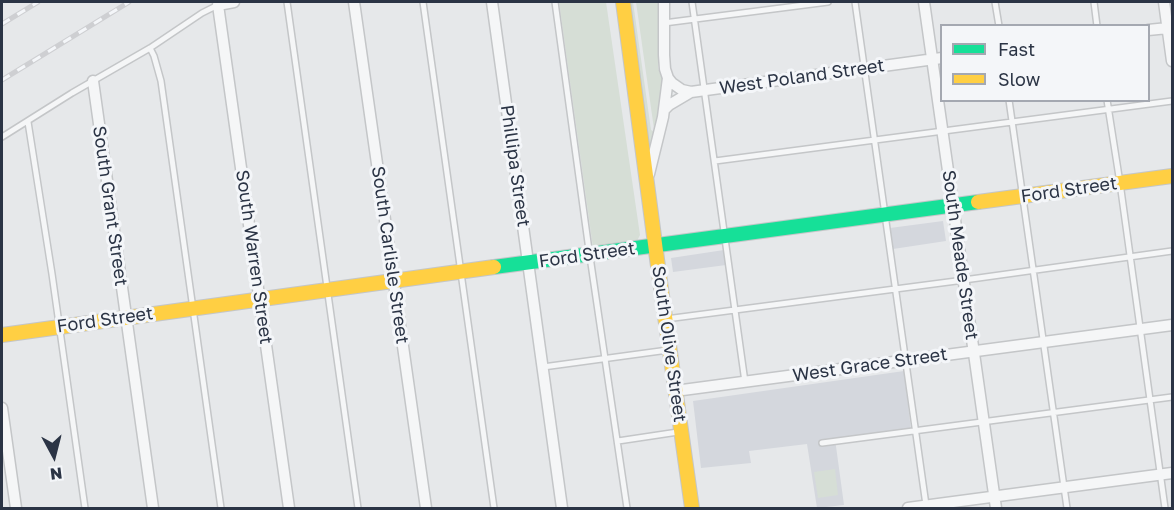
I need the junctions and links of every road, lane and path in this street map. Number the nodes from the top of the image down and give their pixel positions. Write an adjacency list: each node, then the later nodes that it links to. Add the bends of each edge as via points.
1 (234, 2): 16 (street)
2 (286, 2): 61 (lane)
3 (354, 2): 59 (street, South Carlisle Street)
4 (423, 2): 57 (lane)
5 (492, 2): 55 (street, Phillipa Street)
6 (555, 2): 53 (lane)
7 (623, 2): 45 (street, South Olive Street)
8 (664, 2): 18 (street, South Olive Street)
9 (692, 2): 17 (lane)
10 (828, 2): 17 (lane)
11 (855, 2): 26 (lane)
12 (924, 2): 24 (street, South Meade Street)
13 (995, 2): 19 (lane)
14 (1094, 2): 20 (lane)
15 (1164, 2): 21 (street)
16 (218, 5): 23 (lane); 62 (street, South Warren Street)
17 (695, 19): 18 (lane); 29 (lane)
18 (664, 23): 27 (street, South Olive Street)
19 (999, 24)
20 (1097, 24)
21 (1168, 28): 22 (street); 25 (street)
22 (1150, 30)
23 (150, 48): 28 (lane); 63 (lane, via 161,81)
24 (937, 59): 26 (street, West Poland Street); 31 (street, South Meade Street)
25 (1173, 61)
26 (865, 68): 29 (street, West Poland Street); 42 (lane)
27 (668, 78): 30 (street); 36 (street, South Olive Street)
28 (93, 81): 38 (lane); 65 (street, South Grant Street)
29 (705, 90): 30 (street, West Poland Street); 43 (lane)
30 (691, 92): 36 (street)
31 (940, 95)
32 (1173, 101): 37 (lane)
33 (941, 102): 40 (street, South Meade Street)
34 (1009, 102): 39 (lane)
35 (1107, 102): 37 (lane)
36 (665, 109): 45 (street, South Olive Street)
37 (1108, 109): 39 (lane); 46 (lane)
38 (28, 122): 41 (lane); 68 (lane)
39 (1012, 122): 40 (lane); 47 (lane)
40 (943, 131): 42 (lane); 48 (street, South Meade Street)
41 (2, 137)
42 (875, 140): 43 (lane); 49 (lane)
43 (715, 161): 50 (lane)
44 (1173, 176): 46 (street, Ford Street)
45 (647, 180): 51 (street, South Olive Street)
46 (1120, 183): 47 (street, Ford Street); 54 (lane)
47 (1023, 196): 48 (street, Ford Street); 56 (lane)
48 (953, 205): 49 (street, Ford Street); 58 (street, South Meade Street)
49 (885, 214): 50 (street, Ford Street); 60 (lane)
50 (725, 236): 51 (street, Ford Street); 64 (lane)
51 (655, 245): 53 (street, Ford Street); 66 (street, South Olive Street)
52 (1173, 251): 54 (lane)
53 (591, 255): 55 (street, Ford Street); 74 (lane)
54 (1130, 257): 56 (lane); 69 (lane)
55 (528, 263): 57 (street, Ford Street); 76 (street, Phillipa Street)
56 (1033, 270): 58 (lane); 71 (lane)
57 (461, 272): 59 (street, Ford Street); 100 (lane)
58 (964, 280): 60 (lane); 73 (street, South Meade Street)
59 (394, 281): 61 (street, Ford Street); 99 (street, South Carlisle Street)
60 (896, 288): 64 (lane); 75 (lane)
61 (327, 290): 62 (street, Ford Street); 98 (lane)
62 (260, 299): 63 (street, Ford Street); 97 (street, South Warren Street)
63 (192, 308): 65 (street, Ford Street); 96 (lane)
64 (735, 310): 66 (lane); 77 (lane)
65 (126, 318): 68 (street, Ford Street); 95 (street, South Grant Street)
66 (665, 319): 72 (street, South Olive Street)
67 (1173, 325): 69 (street, West Grace Street)
68 (60, 327): 70 (street, Ford Street); 94 (lane)
69 (1140, 329): 71 (street, West Grace Street); 80 (lane)
70 (2, 335)
71 (1043, 342): 73 (street, West Grace Street); 82 (lane)
72 (669, 350): 74 (lane); 78 (street, South Olive Street)
73 (974, 351): 75 (street, West Grace Street); 83 (street, South Meade Street)
74 (606, 359): 76 (lane); 86 (lane)
75 (906, 361): 77 (street, West Grace Street); 84 (lane)
76 (543, 368): 101 (street, Phillipa Street)
77 (745, 382): 78 (street, West Grace Street)
78 (675, 392): 85 (street, South Olive Street)
79 (1173, 397): 80 (lane)
80 (1150, 400): 82 (lane); 89 (lane)
81 (2, 408): 93 (street)
82 (1053, 412): 83 (lane); 90 (lane)
83 (984, 422): 84 (lane); 91 (street, South Meade Street)
84 (916, 431): 87 (lane); 92 (lane)
85 (681, 432): 86 (lane); 103 (street, South Olive Street)
86 (618, 441): 102 (lane)
87 (822, 443)
88 (1173, 473): 89 (street)
89 (1161, 475): 90 (street); 107 (lane)
90 (1064, 488): 91 (street); 106 (lane)
91 (994, 497): 92 (street); 105 (street, South Meade Street)
92 (926, 507): 104 (street)
93 (16, 508)
94 (85, 508)
95 (153, 508)
96 (221, 508)
97 (289, 508)
98 (358, 508)
99 (426, 508)
100 (494, 508)
101 (562, 508)
102 (627, 508)
103 (692, 508)
104 (908, 508)
105 (996, 508)
106 (1067, 508)
107 (1165, 508)

